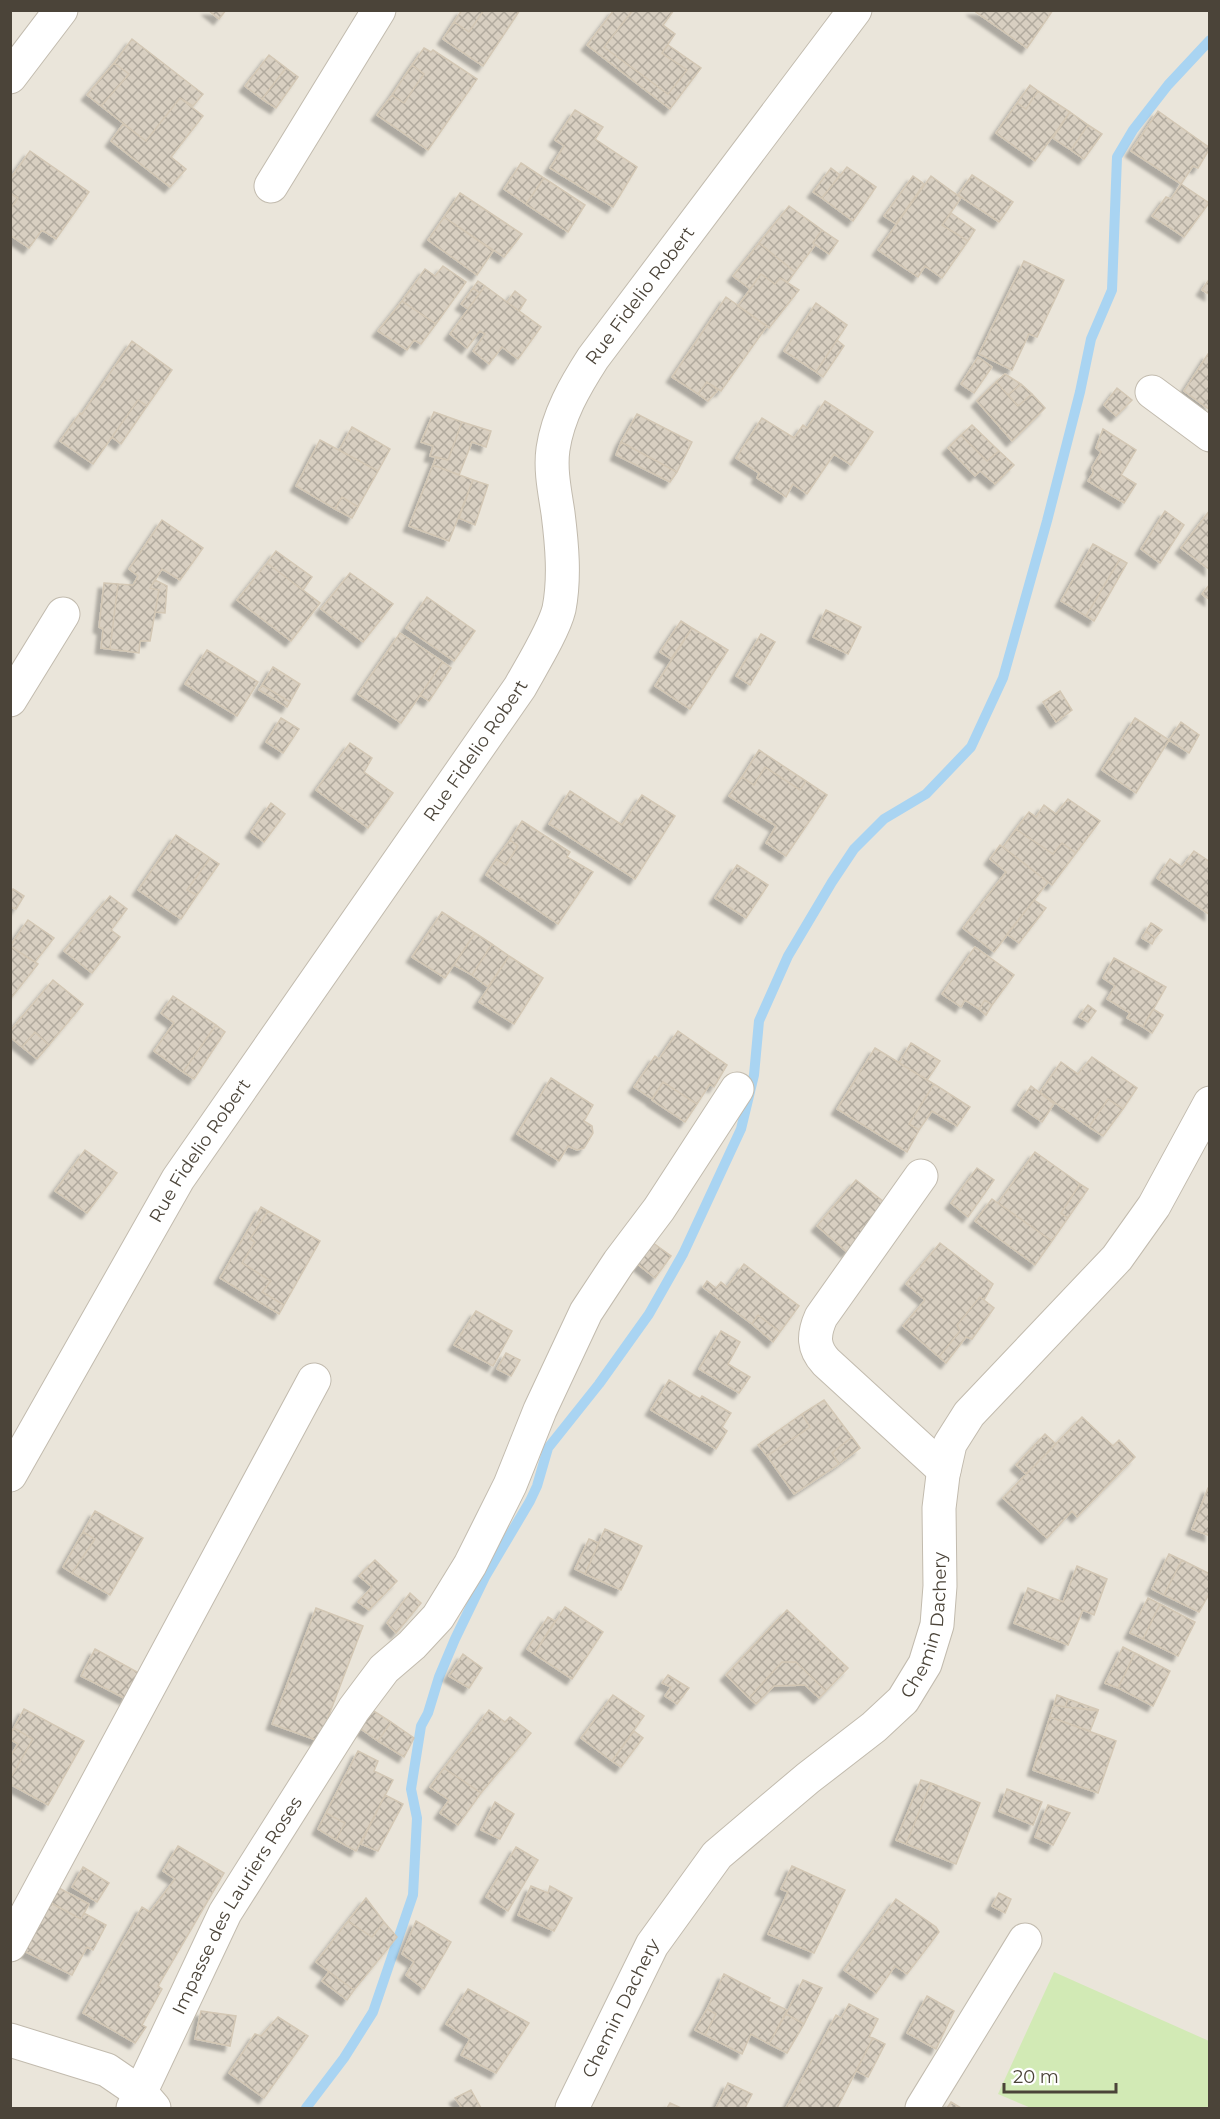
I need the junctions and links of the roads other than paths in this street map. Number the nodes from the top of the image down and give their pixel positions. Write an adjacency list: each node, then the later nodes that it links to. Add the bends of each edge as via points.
1 (61, 10): 4 (street)
2 (380, 10): 5 (street)
3 (855, 10): 15 (street, Rue Fidelio Robert, via 574,388 560,420 553,451 563,575 558,611 540,649 520,687 178,1179)
4 (10, 77)
5 (271, 186)
6 (1152, 392): 7 (street)
7 (1209, 435)
8 (63, 614): 9 (street)
9 (10, 700)
10 (737, 1089): 19 (street, Impasse des Lauriers Roses, via 586,1312 510,1485 444,1609 384,1669 354,1709 225,1913)
11 (1209, 1103): 14 (street, Chemin Dachery, via 1154,1206 1117,1258 969,1414 950,1444)
12 (921, 1176): 14 (street, via 821,1317 815,1342 818,1354 826,1362)
13 (314, 1380): 17 (street)
14 (944, 1470): 20 (street, Chemin Dachery, via 939,1508 937,1625 925,1664 903,1700 874,1727 717,1855 652,1945)
15 (10, 1475)
16 (1025, 1940): 21 (street)
17 (10, 1945)
18 (10, 2040): 19 (street, via 107,2070)
19 (143, 2104)
20 (572, 2109)
21 (922, 2109)

